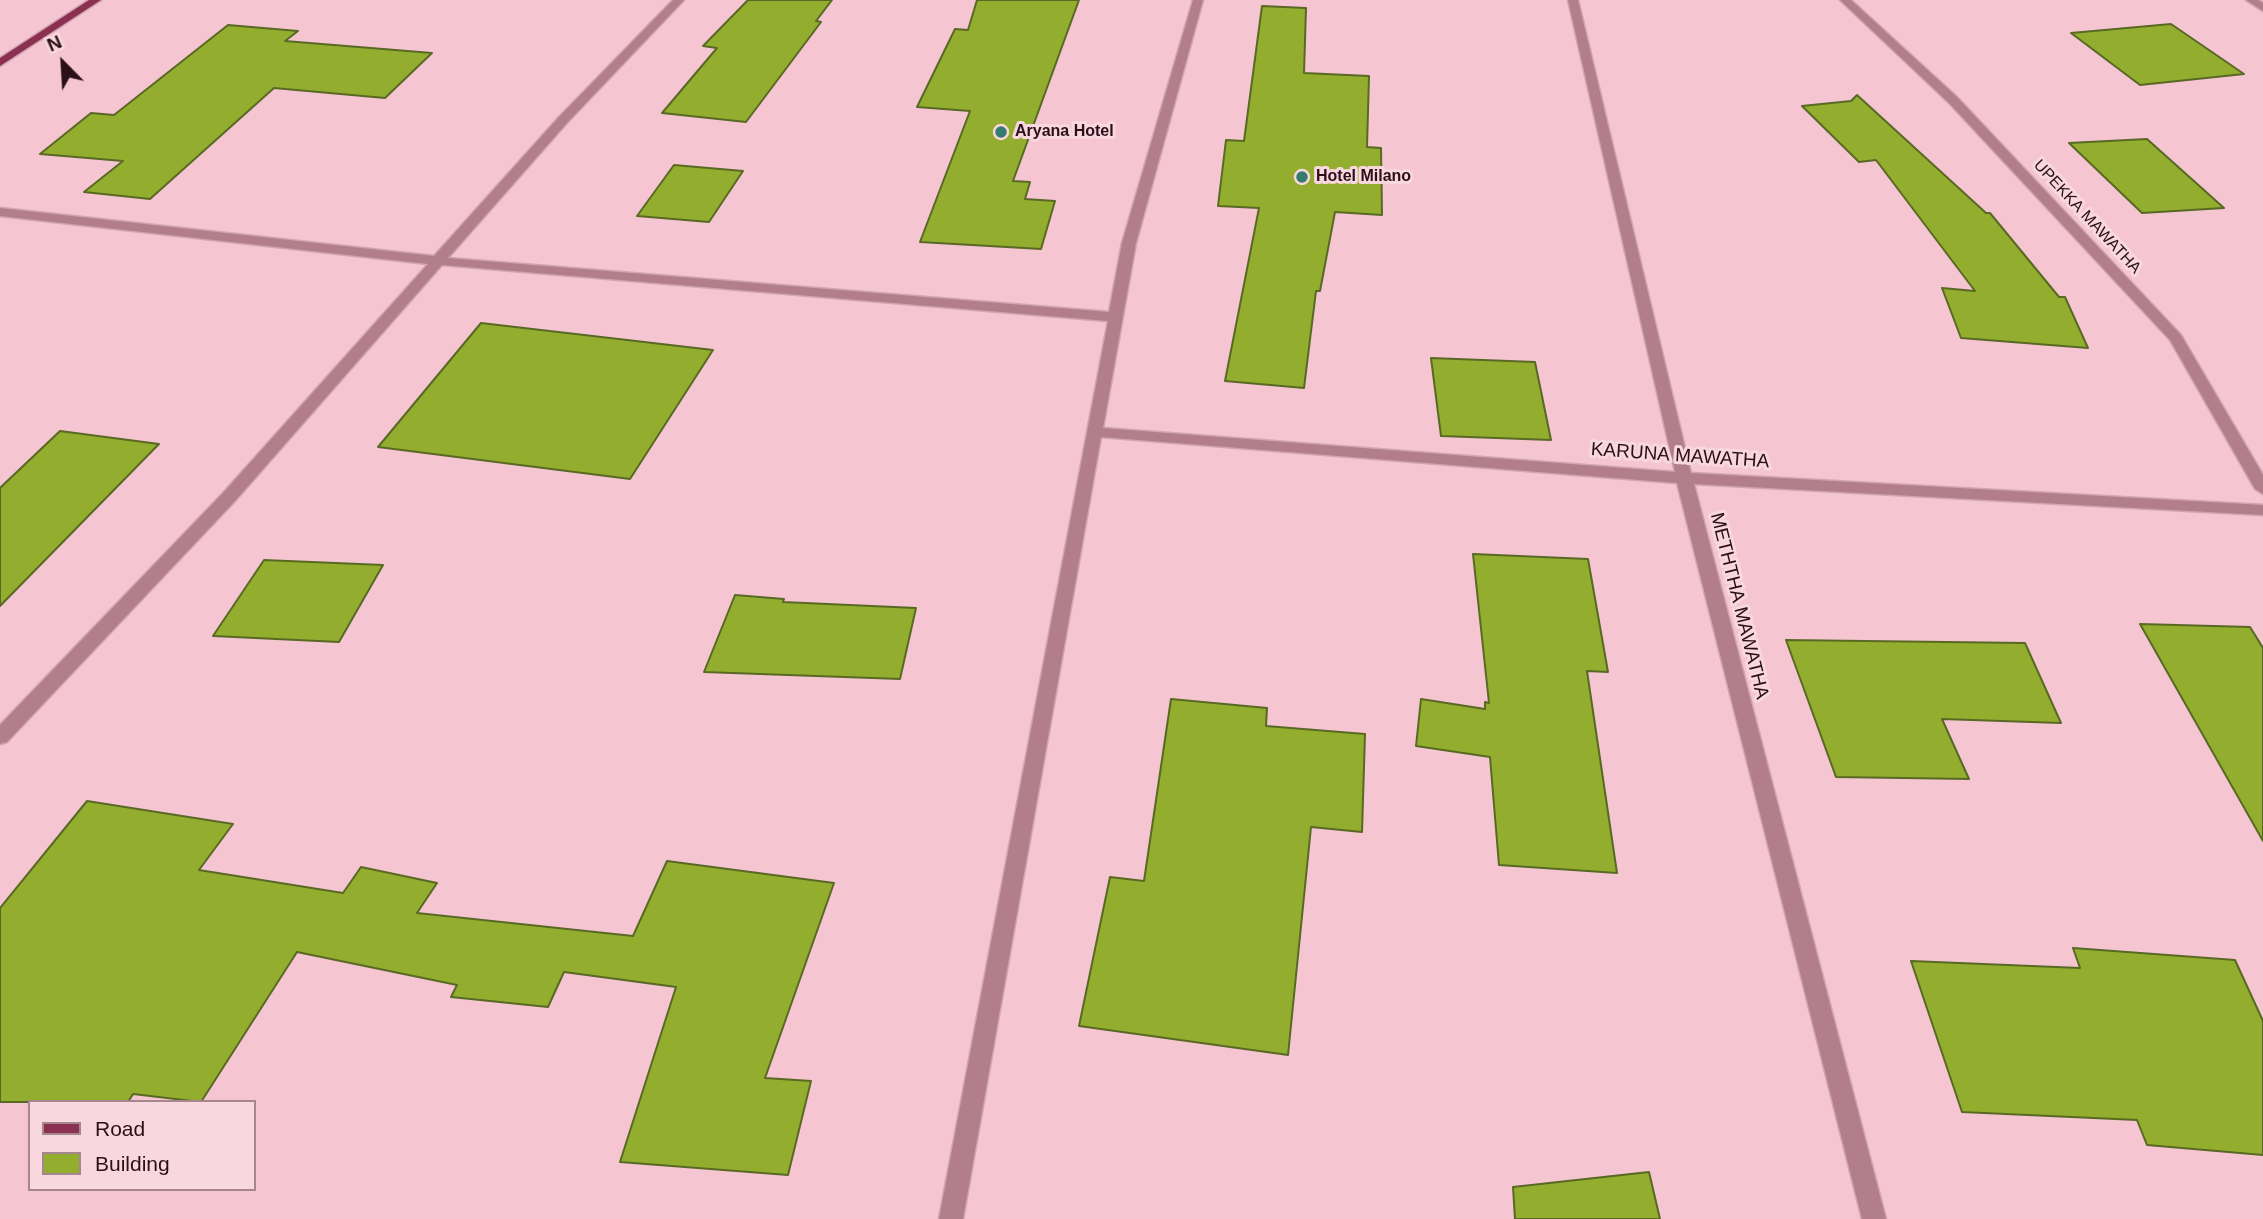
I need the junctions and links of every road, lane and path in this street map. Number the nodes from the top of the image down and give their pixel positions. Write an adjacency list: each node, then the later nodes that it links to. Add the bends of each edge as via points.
1 (96, 0): 8 (main road)
2 (679, 0): 10 (street, via 562,121)
3 (1198, 0): 11 (street, via 1129,243)
4 (1573, 0): 13 (street, METHTHA MAWATHA)
5 (1845, 0): 14 (street, UPEKKA MAWATHA, via 1953,100 2176,338)
6 (2251, 0): 7 (street)
7 (2263, 8)
8 (0, 63)
9 (0, 212): 10 (street)
10 (438, 261): 11 (street); 16 (street, via 229,496)
11 (1116, 317): 12 (street)
12 (1094, 432): 13 (street, KARUNA MAWATHA); 17 (street)
13 (1684, 478): 15 (street, KARUNA MAWATHA); 18 (street, METHTHA MAWATHA)
14 (2263, 489)
15 (2263, 510)
16 (0, 737)
17 (951, 1219)
18 (1874, 1219)

